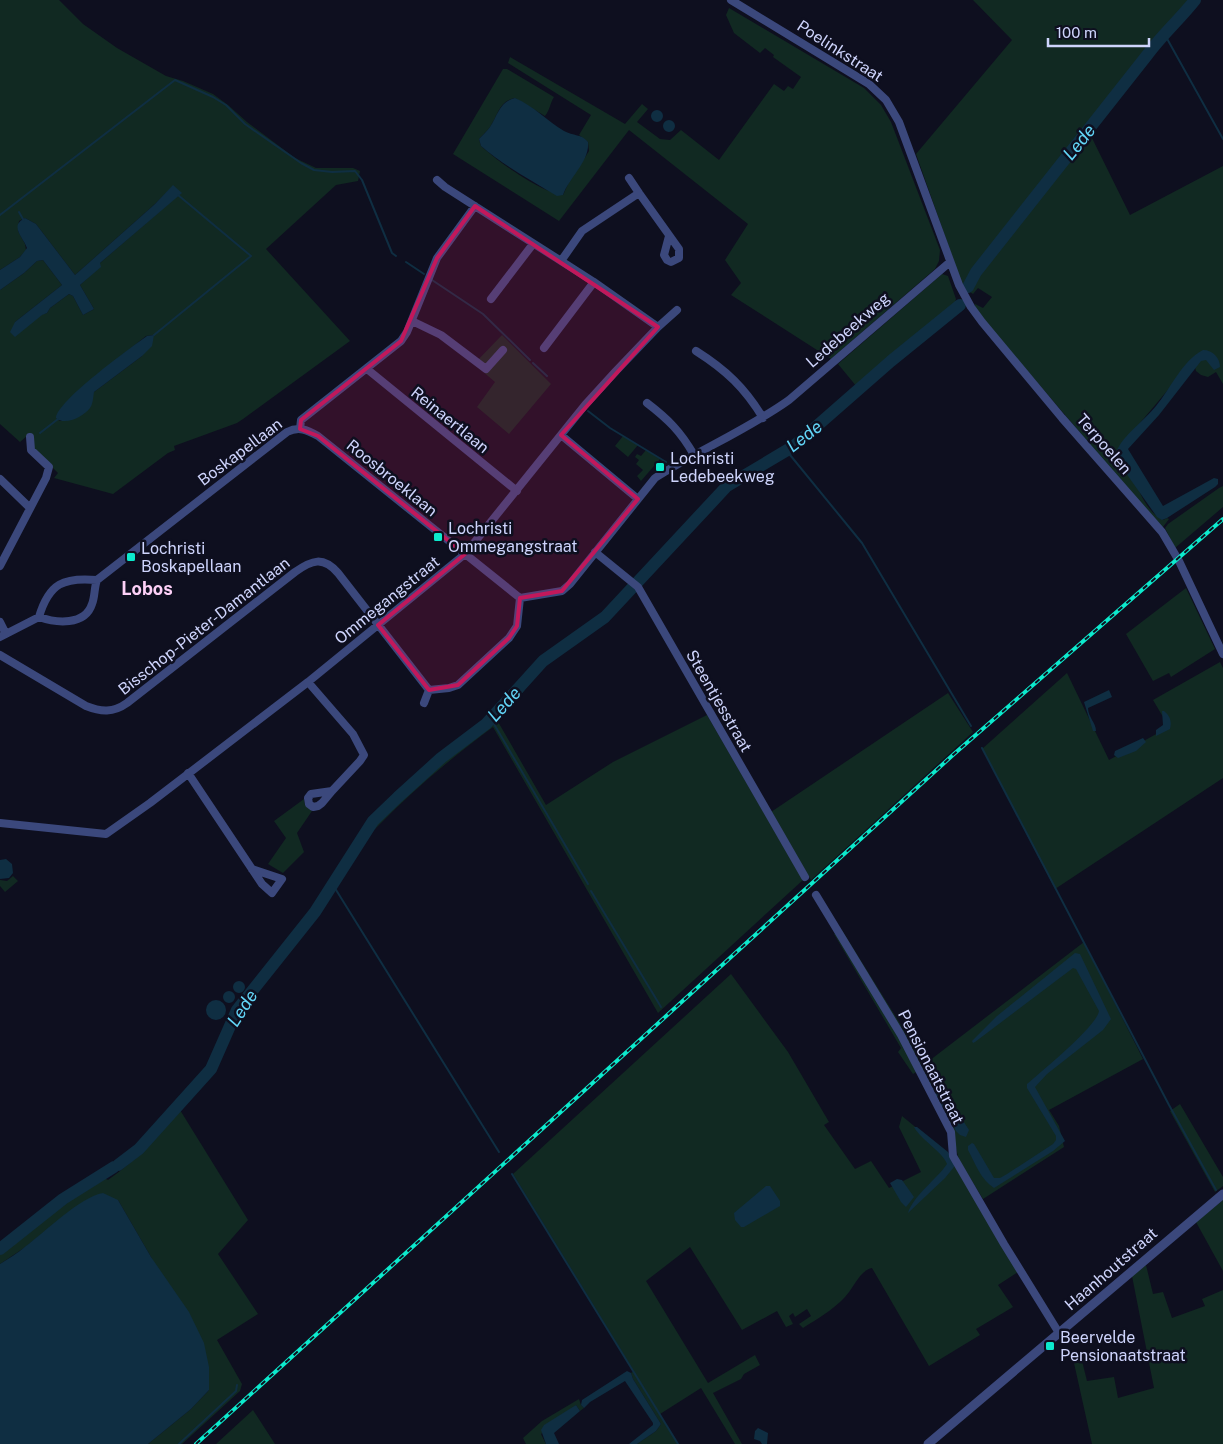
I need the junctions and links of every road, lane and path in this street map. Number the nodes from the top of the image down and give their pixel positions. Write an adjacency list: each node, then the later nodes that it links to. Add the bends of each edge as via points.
1 (731, 0): 9 (street, Poelinkstraat, via 869,84 886,100 899,122)
2 (629, 178): 4 (street)
3 (437, 180): 5 (street)
4 (639, 193): 6 (street); 8 (street, via 582,231)
5 (475, 206): 7 (street); 13 (street, Boskapellaan, via 437,258)
6 (669, 236)
7 (533, 244): 8 (street); 11 (street)
8 (561, 261): 10 (street)
9 (950, 262): 20 (street, Ledebeekweg, via 789,400); 38 (street, Terpoelen, via 964,295 982,322 1162,532)
10 (594, 282): 14 (street); 15 (street)
11 (491, 299)
12 (676, 310): 14 (street, Ommegangstraat)
13 (412, 321): 16 (street, via 440,334 486,369); 18 (street, Boskapellaan, via 401,341)
14 (658, 327): 22 (street, Ommegangstraat)
15 (544, 348)
16 (503, 350)
17 (696, 351): 20 (street, via 733,378)
18 (367, 369): 21 (street, Boskapellaan, via 301,420); 26 (street, Reinaertlaan)
19 (647, 403): 24 (street, via 675,426)
20 (763, 418): 24 (street, Ledebeekweg)
21 (300, 428): 30 (street, Roosbroeklaan, via 318,436); 32 (street, Boskapellaan, via 287,432)
22 (561, 435): 26 (street, Ommegangstraat); 27 (street)
23 (30, 437): 28 (street, via 31,450 49,467)
24 (694, 455): 27 (street, Ledebeekweg, via 655,478)
25 (0, 479): 28 (street)
26 (517, 492): 30 (street, Ommegangstraat)
27 (638, 499): 29 (street, Ledebeekweg)
28 (30, 508): 31 (street)
29 (595, 552): 33 (street, Ledebeekweg, via 562,591); 47 (street, Steentjesstraat, via 635,584)
30 (465, 554): 33 (street, Roosbroeklaan); 36 (street, Ommegangstraat)
31 (0, 566)
32 (97, 580): 34 (street, via 78,578 58,584); 34 (street, via 92,605 81,618 69,621)
33 (520, 598): 41 (street, via 517,626 509,638 458,685)
34 (39, 617): 37 (street)
35 (0, 622): 37 (street)
36 (378, 625): 39 (street, Bisschop-Pieter-Damantlaan, via 330,564 313,561 114,710 99,711 86,706); 40 (street, Ommegangstraat); 41 (street)
37 (3, 635)
38 (1223, 654)
39 (0, 655)
40 (308, 682): 43 (street, Ommegangstraat); 44 (street, via 353,734 364,755)
41 (429, 690): 42 (street)
42 (424, 702)
43 (188, 773): 45 (street, Ommegangstraat, via 106,834); 46 (street)
44 (332, 791)
45 (0, 823)
46 (252, 870)
47 (806, 877)
48 (816, 895): 50 (street, Pensionaatstraat, via 901,1035 951,1132 953,1156)
49 (1223, 1194): 50 (street, Haanhoutstraat)
50 (1059, 1333): 51 (street, Haanhoutstraat)
51 (928, 1444)

